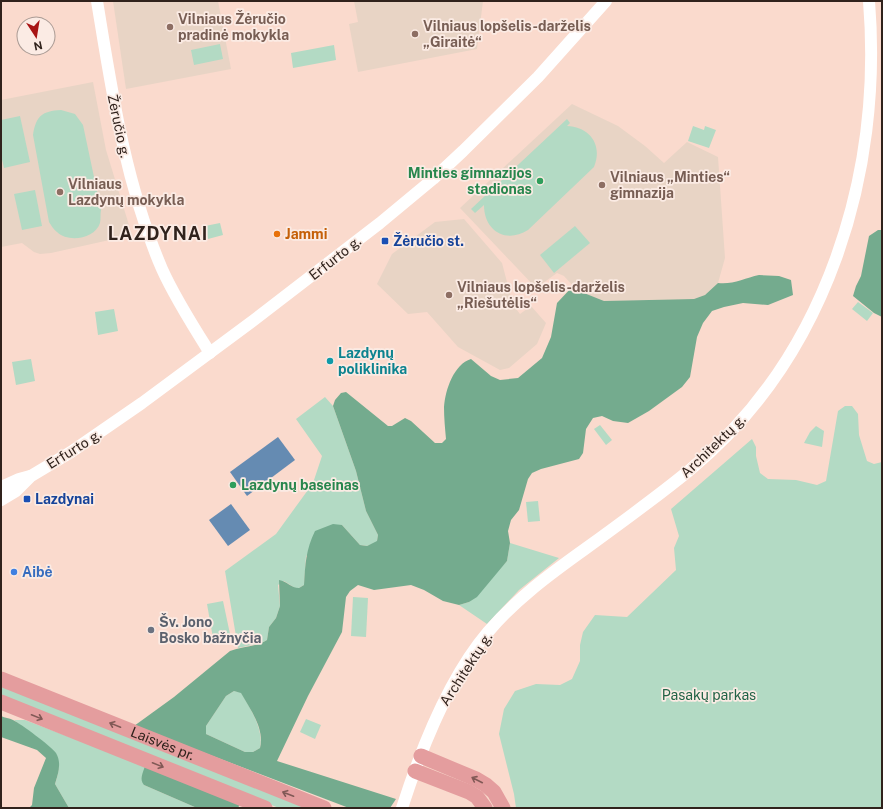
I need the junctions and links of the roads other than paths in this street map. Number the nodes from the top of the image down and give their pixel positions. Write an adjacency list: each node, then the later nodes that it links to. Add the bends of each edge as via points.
1 (97, 1): 4 (street, Žėručio g., via 113,101 131,179 162,268 183,310)
2 (606, 1): 4 (street, Erfurto g., via 538,77 433,179 380,223)
3 (869, 1): 10 (street, Architektų g., via 873,67 872,117 858,198 834,272 799,341 754,405 707,456 656,498 527,593 487,634 470,657 440,709)
4 (210, 353): 5 (street, Erfurto g., via 108,428)
5 (32, 476): 6 (street, Erfurto g.); 7 (street, Erfurto g., via 16,491)
6 (1, 487)
7 (1, 500)
8 (1, 679): 13 (main road, Laisvės pr., one-way to 8)
9 (1, 702): 12 (main road, Laisvės pr., one-way to 12)
10 (421, 756): 11 (street, Architektų g.); 16 (main road, one-way to 10, via 486,784)
11 (416, 771): 14 (street, Architektų g.); 15 (main road, via 468,792 477,797)
12 (265, 808)
13 (324, 808)
14 (402, 808)
15 (485, 808)
16 (503, 808)

